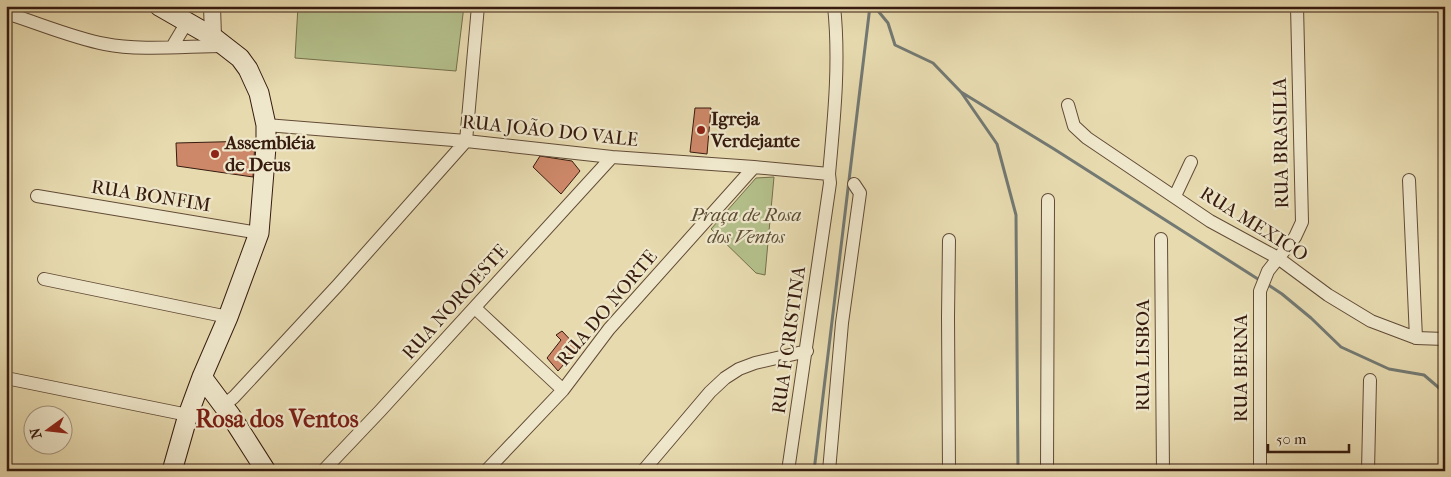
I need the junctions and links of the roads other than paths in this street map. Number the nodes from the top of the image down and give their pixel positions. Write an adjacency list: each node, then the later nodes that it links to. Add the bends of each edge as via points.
1 (159, 6): 7 (main road)
2 (212, 6): 8 (street)
3 (478, 6): 12 (street)
4 (834, 6): 16 (street, RUA F CRISTINA, via 835,108)
5 (1297, 12): 25 (street, RUA BRASILIA, via 1302,222 1295,237)
6 (6, 13): 9 (street, via 107,45)
7 (187, 22): 8 (main road); 9 (street)
8 (218, 41): 9 (street); 11 (main road, via 240,58 248,69 259,93)
9 (172, 47)
10 (1068, 105): 20 (street, RUA MEXICO, via 1074,126 1087,138)
11 (266, 125): 12 (street, RUA JOÃO DO VALE); 22 (main road)
12 (466, 141): 13 (street, RUA JOÃO DO VALE); 36 (street, via 338,285)
13 (612, 157): 15 (street, RUA JOÃO DO VALE); 27 (street, RUA NOROESTE)
14 (1191, 162): 20 (street)
15 (754, 167): 16 (street, RUA JOÃO DO VALE); 35 (street, RUA DO NORTE, via 609,329)
16 (829, 174): 31 (street, RUA F CRISTINA)
17 (1410, 180): 29 (street)
18 (854, 184): 44 (street, via 860,192 842,323)
19 (37, 196): 22 (street, RUA BONFIM)
20 (1175, 196): 25 (street, RUA MEXICO)
21 (1048, 200): 46 (street)
22 (259, 234): 28 (main road)
23 (1161, 239): 47 (street, RUA LISBOA)
24 (949, 240): 45 (street)
25 (1274, 263): 29 (street, RUA MEXICO, via 1370,321); 48 (street, RUA BERNA, via 1259,298)
26 (44, 279): 28 (street)
27 (474, 308): 35 (street); 40 (street, RUA NOROESTE)
28 (228, 317): 32 (main road)
29 (1416, 338): 30 (street, RUA MEXICO)
30 (1445, 339)
31 (806, 351): 42 (street, via 755,363 724,378); 43 (street, RUA F CRISTINA)
32 (202, 377): 36 (main road); 37 (main road)
33 (6, 378): 37 (street)
34 (1370, 380): 49 (street)
35 (563, 390): 41 (street, RUA DO NORTE)
36 (223, 406): 39 (main road)
37 (188, 414): 38 (main road)
38 (172, 471)
39 (266, 471)
40 (323, 471)
41 (486, 471)
42 (643, 471)
43 (788, 471)
44 (828, 471)
45 (949, 471)
46 (1047, 471)
47 (1163, 471)
48 (1260, 471)
49 (1368, 471)

